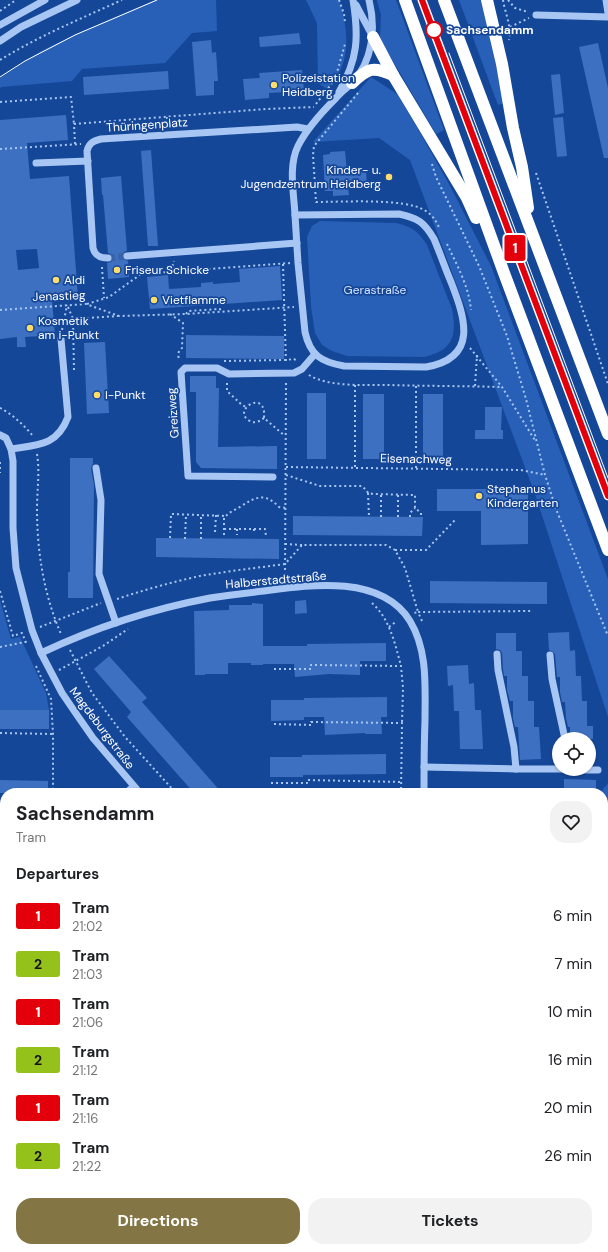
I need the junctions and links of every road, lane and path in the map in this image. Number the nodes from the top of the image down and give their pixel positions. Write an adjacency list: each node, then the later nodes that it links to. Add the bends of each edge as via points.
1 (16, 0): 14 (path)
2 (45, 0): 18 (street)
3 (77, 0): 22 (street, via 21,27)
4 (122, 0): 25 (path, via 42,36)
5 (339, 0): 20 (path)
6 (353, 0): 21 (street); 28 (street, via 357,36 353,63)
7 (369, 0): 21 (street)
8 (405, 0): 48 (highway)
9 (444, 0): 40 (highway)
10 (487, 0): 40 (highway, via 522,167)
11 (502, 0): 19 (path)
12 (508, 0): 16 (path, via 516,8)
13 (606, 0): 15 (street)
14 (0, 11)
15 (608, 13)
16 (536, 15): 17 (street); 19 (path)
17 (608, 17)
18 (0, 25)
19 (510, 27): 24 (path)
20 (346, 28)
21 (373, 37): 26 (highway); 27 (street)
22 (0, 41)
23 (346, 42): 30 (path, via 333,82)
24 (508, 45)
25 (0, 60)
26 (393, 76): 27 (highway, via 372,70 362,74); 48 (highway, via 467,198)
27 (356, 87): 28 (street); 41 (path, via 314,146 316,202 412,205 425,210 436,220)
28 (336, 97): 33 (street)
29 (0, 102): 32 (path, via 70,97)
30 (314, 107): 31 (path); 32 (path)
31 (310, 111)
32 (74, 124): 34 (path, via 75,144)
33 (308, 129): 35 (street, Thüringenplatz, via 297,127 101,139 88,146); 39 (street, via 298,146 293,169)
34 (0, 149)
35 (88, 161): 37 (street); 45 (street, Thüringenplatz, via 93,248 97,256)
36 (431, 163): 80 (path, via 479,266 507,336)
37 (36, 164)
38 (536, 173): 70 (path)
39 (295, 215): 43 (street); 59 (street, via 399,214 413,217 422,223 434,239 460,304)
40 (532, 233): 78 (highway)
41 (443, 234)
42 (446, 241): 55 (path, via 460,269)
43 (297, 243): 44 (street); 46 (street)
44 (127, 256)
45 (105, 258): 49 (path)
46 (298, 263): 47 (path); 60 (street, via 305,332)
47 (283, 264): 49 (path, via 141,274); 52 (path)
48 (504, 273): 123 (highway)
49 (104, 298): 50 (path)
50 (86, 304): 51 (path, Jenastieg); 56 (path, Jenastieg)
51 (67, 305): 53 (path, Jenastieg); 57 (path); 58 (path)
52 (285, 308): 54 (path, Jenastieg); 62 (path)
53 (0, 310)
54 (170, 314): 56 (path, Jenastieg); 63 (path, via 183,323 182,348 178,355 181,361)
55 (472, 314)
56 (119, 316): 57 (path)
57 (73, 319): 66 (path)
58 (61, 339): 81 (street, via 68,417 53,438)
59 (463, 339): 60 (street, via 453,356 426,367 344,366 328,362); 61 (path)
60 (315, 354): 65 (street)
61 (477, 355): 72 (path); 73 (path)
62 (286, 360): 64 (path); 65 (path, via 294,359); 67 (path)
63 (185, 361)
64 (224, 361)
65 (302, 369): 67 (street, Greizweg); 69 (path, via 314,378 326,382)
66 (74, 372)
67 (286, 374): 79 (path); 93 (street, Greizweg, via 230,374 217,368 185,368 182,372 188,476)
68 (227, 378): 74 (path, via 227,391)
69 (355, 384): 71 (path); 85 (path)
70 (608, 384)
71 (416, 386): 72 (path); 87 (path)
72 (475, 386): 73 (path)
73 (502, 387): 80 (path)
74 (246, 407): 76 (path, via 255,402 260,404); 76 (path, via 245,417 249,421 254,423)
75 (0, 408): 81 (path, via 26,428)
76 (264, 418): 79 (path)
77 (0, 434): 82 (street, via 6,438)
78 (608, 434)
79 (285, 436): 84 (path)
80 (537, 445): 92 (path)
81 (36, 446): 82 (street); 132 (path, via 39,468 39,544 44,580)
82 (11, 449): 137 (street, Magdeburgstraße, via 16,568)
83 (0, 462): 90 (path)
84 (286, 467): 85 (path, Eisenachweg); 89 (path)
85 (355, 467): 87 (path, Eisenachweg)
86 (96, 468): 128 (street, via 101,500 99,574)
87 (416, 468): 92 (path, Eisenachweg, via 521,470)
88 (278, 471): 89 (path)
89 (286, 471): 91 (path)
90 (0, 473)
91 (286, 475): 94 (path, via 320,486 362,486); 97 (path)
92 (545, 475): 136 (path, via 556,509)
93 (273, 478)
94 (368, 493): 95 (path); 103 (path)
95 (381, 494): 96 (path); 104 (path)
96 (398, 495): 98 (path, via 415,495); 105 (path)
97 (286, 508): 102 (path, via 279,507 262,497 250,500); 120 (path)
98 (415, 508): 106 (path); 107 (path, via 421,513)
99 (186, 515): 100 (path); 117 (path, via 171,514); 118 (path)
100 (201, 515): 101 (path); 119 (path)
101 (216, 515): 102 (path); 112 (path)
102 (226, 516): 109 (path)
103 (368, 517)
104 (381, 517)
105 (398, 517)
106 (410, 517)
107 (421, 518)
108 (455, 520): 122 (path, via 426,550)
109 (224, 529): 110 (path); 114 (path)
110 (237, 529): 111 (path); 115 (path)
111 (254, 529): 113 (path); 116 (path, via 265,529)
112 (215, 532)
113 (254, 534)
114 (224, 535)
115 (237, 535)
116 (266, 536)
117 (170, 538)
118 (185, 538)
119 (201, 539)
120 (285, 544): 121 (path); 124 (path)
121 (302, 545): 122 (path, via 386,545); 124 (path)
122 (394, 550): 130 (path, via 405,568)
123 (608, 550)
124 (285, 564): 125 (path); 128 (path, via 200,576)
125 (285, 588): 131 (street, Halberstadtstraße, via 324,586 364,589 388,600); 133 (street, Halberstadtstraße, via 210,598)
126 (0, 591): 138 (path, via 13,636 22,633)
127 (369, 600): 147 (path, via 389,627)
128 (108, 601): 132 (path); 133 (street)
129 (532, 611): 130 (path)
130 (418, 612): 131 (path); 134 (path)
131 (406, 615): 154 (street, Halberstadtstraße, via 418,639 424,663)
132 (56, 620): 139 (path)
133 (116, 623): 139 (street, Halberstadtstraße)
134 (422, 623)
135 (130, 628): 146 (path)
136 (608, 636)
137 (36, 640): 138 (path); 142 (street, Magdeburgstraße)
138 (25, 642): 140 (path); 141 (path)
139 (65, 642): 142 (street, Halberstadtstraße); 146 (path)
140 (0, 647)
141 (28, 648)
142 (41, 653): 159 (street, Magdeburgstraße, via 77,715)
143 (497, 654): 155 (street)
144 (550, 655): 151 (street, via 552,679)
145 (33, 660): 153 (path, via 51,699)
146 (76, 662): 161 (path, via 92,693 125,736)
147 (401, 666): 148 (path, via 311,666 311,669); 149 (path)
148 (274, 669)
149 (402, 723): 150 (path); 157 (path)
150 (274, 724)
151 (564, 732)
152 (0, 733): 153 (path)
153 (53, 734): 160 (path)
154 (424, 767): 155 (street); 163 (street, Halberstadtstraße)
155 (516, 769): 156 (street)
156 (552, 769)
157 (401, 782): 158 (path, via 307,780 307,783); 162 (path)
158 (271, 783)
159 (134, 787)
160 (53, 788)
161 (172, 788)
162 (401, 788)
163 (424, 788)

